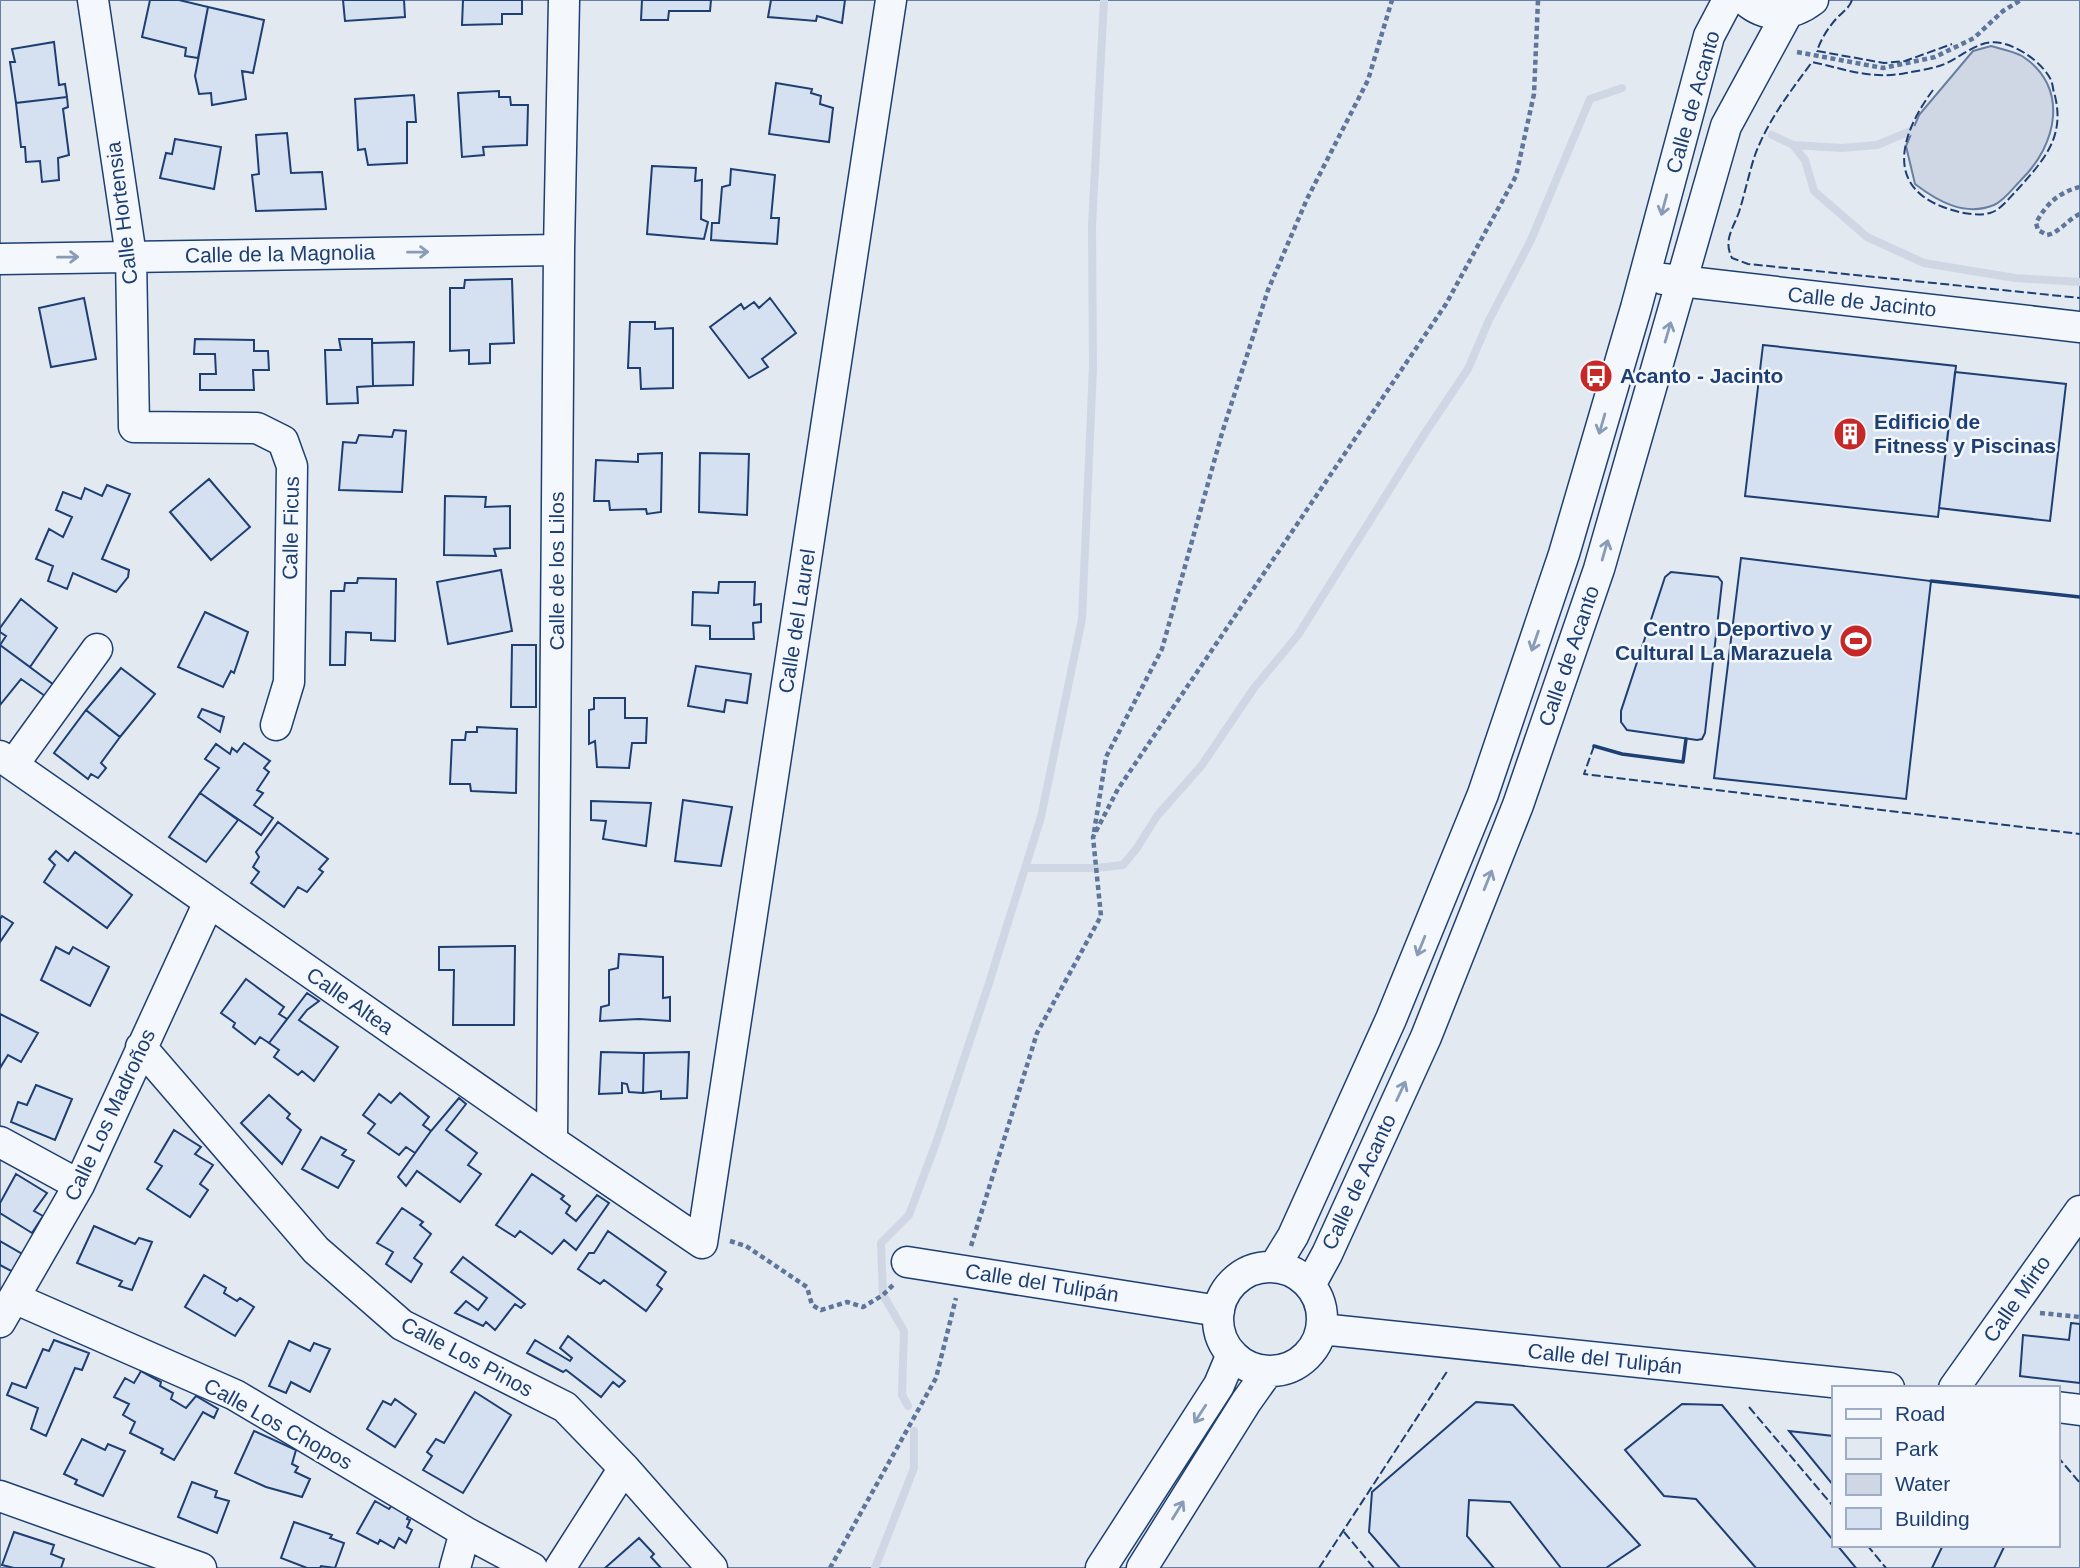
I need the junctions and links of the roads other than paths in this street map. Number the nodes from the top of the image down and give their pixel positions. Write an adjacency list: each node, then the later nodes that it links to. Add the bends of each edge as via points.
1 (93, 0): 8 (street, Calle Hortensia)
2 (564, 0): 7 (street, Calle de los Lilos)
3 (891, 0): 23 (street, Calle del Laurel)
4 (1728, 0): 10 (street, Calle de Acanto, one-way to 10, via 1709,36)
5 (1745, 0): 6 (street, via 1774,14)
6 (1800, 7): 11 (street, Calle de Acanto, via 1726,126)
7 (559, 250): 8 (street, Calle de la Magnolia, one-way to 7); 19 (street, Calle de los Lilos)
8 (131, 256): 9 (street, Calle de la Magnolia, one-way to 8); 13 (street, Calle Hortensia)
9 (0, 259)
10 (1644, 276): 11 (street, Calle de Jacinto); 25 (street, Calle de Acanto, one-way to 25, via 1564,554 1483,794 1391,1019 1293,1236)
11 (1681, 282): 12 (street, Calle de Jacinto); 26 (street, Calle de Acanto, one-way to 11, via 1426,1037 1518,805 1599,569)
12 (2080, 327)
13 (134, 427): 15 (street, Calle Ficus, via 257,428 283,441 292,466 289,682)
14 (97, 649): 16 (street)
15 (276, 725)
16 (6, 760): 17 (street, Calle Altea)
17 (209, 902): 18 (street, Calle Los Madroños); 19 (street, Calle Altea)
18 (141, 1047): 21 (street, Calle Los Madroños); 36 (street, Calle Los Pinos, via 316,1250 402,1325 565,1407)
19 (552, 1141): 23 (street, Calle Altea)
20 (0, 1142): 21 (street)
21 (79, 1185): 27 (street, Calle Los Madroños)
22 (2080, 1211): 33 (street, Calle Mirto)
23 (702, 1243)
24 (907, 1262): 28 (street, Calle del Tulipán)
25 (1274, 1267): 26 (street); 28 (street, via 1245,1274 1233,1284)
26 (1310, 1285): 29 (street, via 1322,1314)
27 (7, 1310): 38 (street, Calle Los Chopos, via 234,1395)
28 (1219, 1311): 30 (street, via 1223,1342)
29 (1321, 1329): 31 (street, via 1302,1360 1283,1370); 32 (street, Calle del Tulipán)
30 (1232, 1354): 31 (street, via 1242,1363); 44 (street, one-way to 44, via 1219,1385)
31 (1268, 1371): 45 (street, one-way to 31)
32 (1870, 1386)
33 (1955, 1386)
34 (2059, 1407): 35 (street)
35 (2080, 1410)
36 (624, 1468): 42 (street); 43 (street, Calle Los Pinos)
37 (0, 1496): 39 (street)
38 (465, 1532): 40 (street); 41 (street, Calle Los Chopos)
39 (201, 1568)
40 (455, 1568)
41 (532, 1568)
42 (560, 1568)
43 (712, 1568)
44 (1101, 1568)
45 (1142, 1568)

